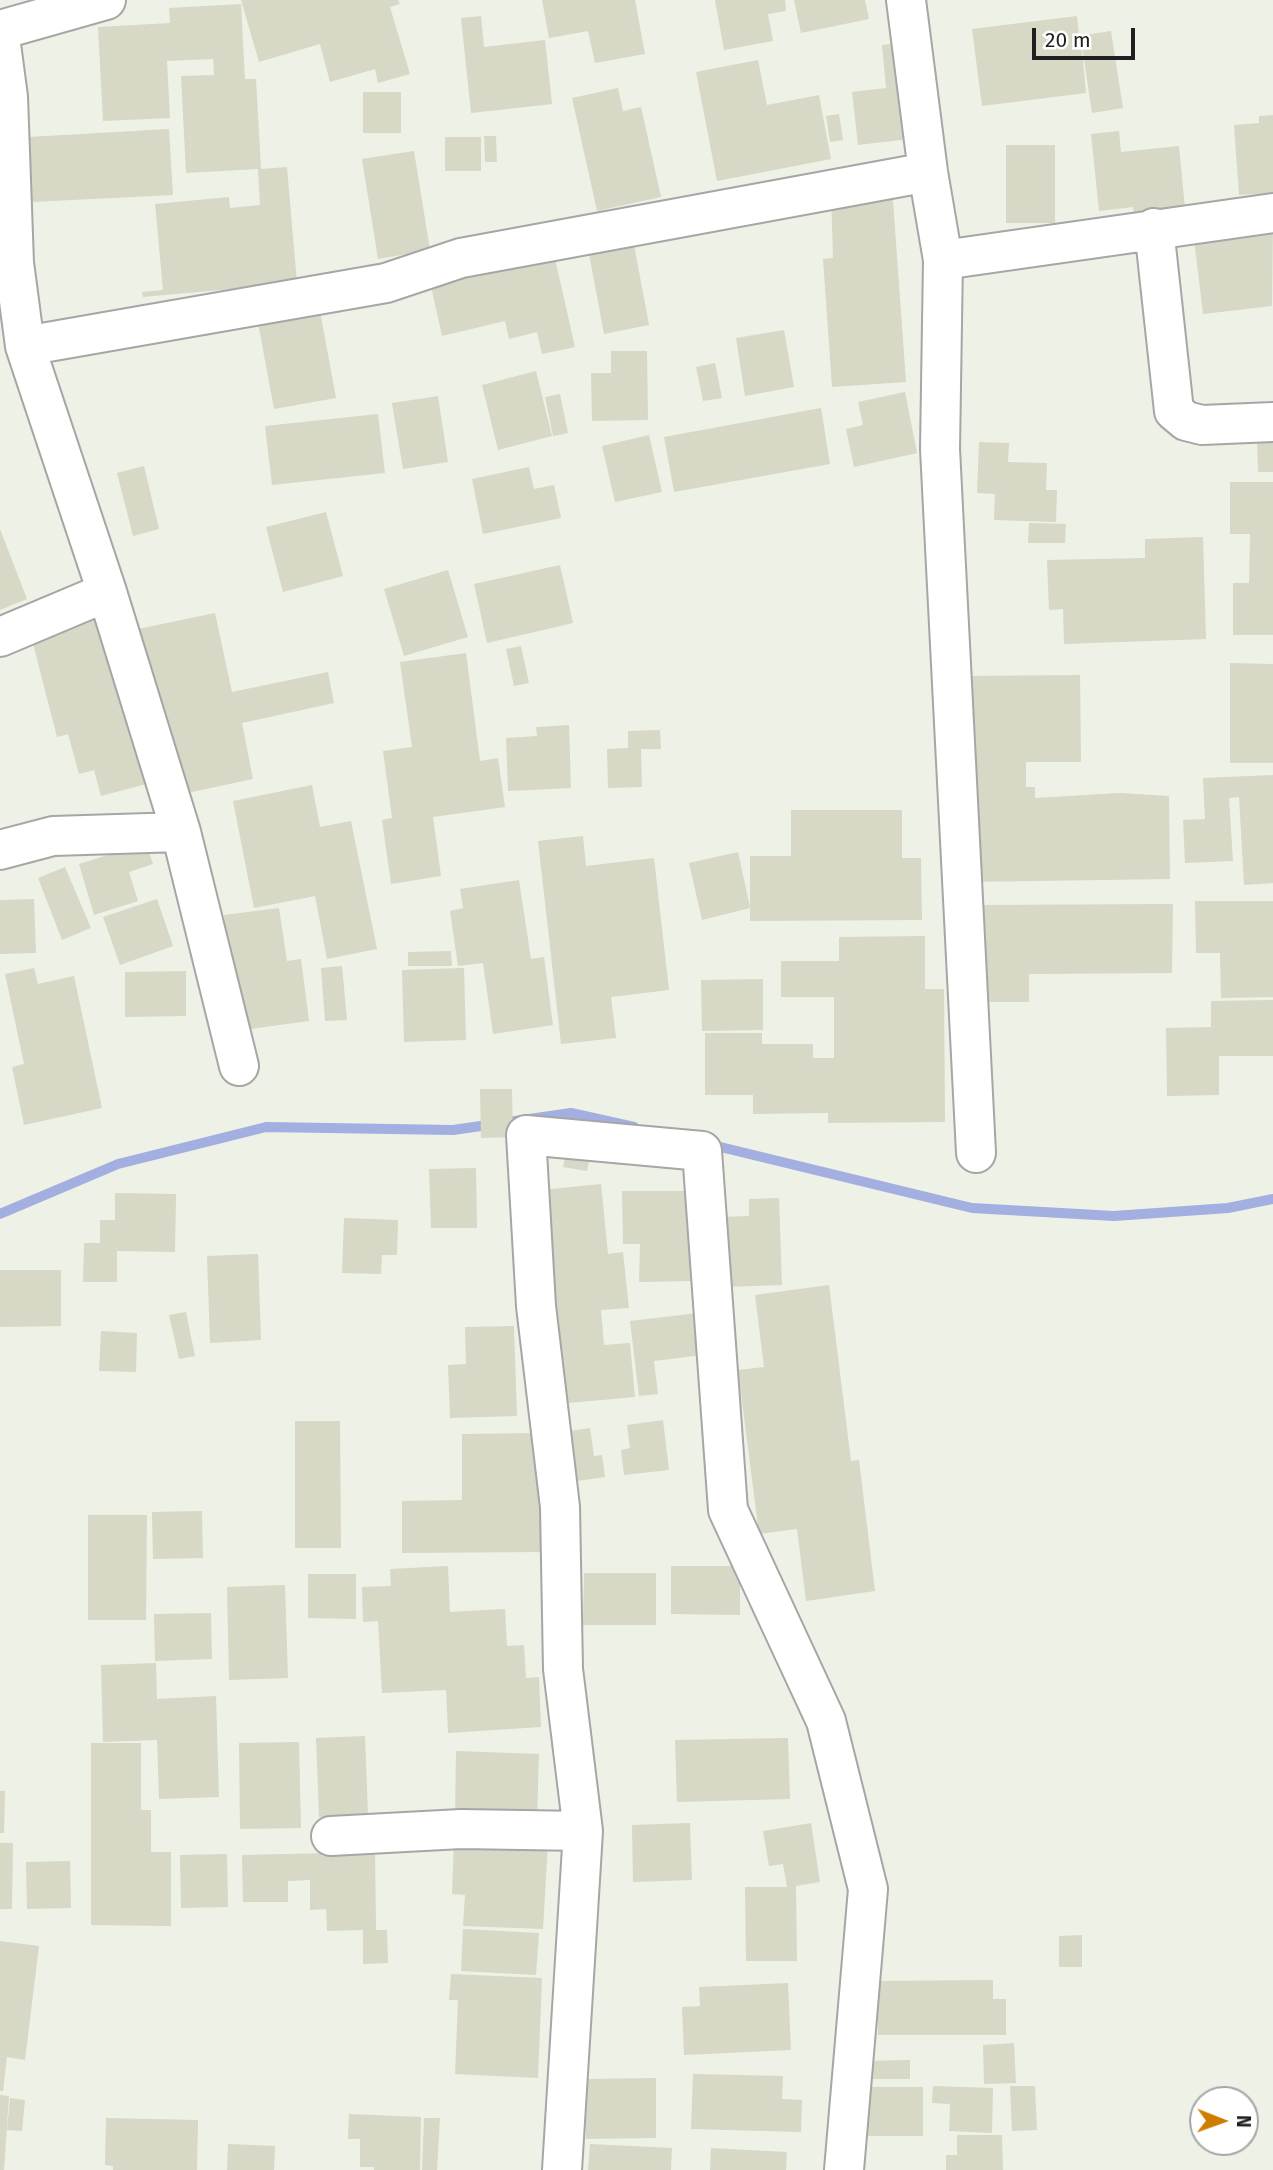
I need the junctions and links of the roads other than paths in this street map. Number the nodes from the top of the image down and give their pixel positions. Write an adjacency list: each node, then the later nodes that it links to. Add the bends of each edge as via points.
1 (106, 0): 3 (street)
2 (906, 0): 5 (street)
3 (0, 30)
4 (0, 37): 9 (street, via 8,97 14,263)
5 (928, 172): 8 (street); 9 (street, via 461,258 386,283)
6 (1273, 213): 7 (street)
7 (1154, 228): 8 (street); 10 (street, via 1174,411 1186,421 1202,425)
8 (943, 260): 16 (street, via 940,449)
9 (25, 346): 11 (street)
10 (1273, 422)
11 (107, 592): 12 (street); 13 (street)
12 (0, 637)
13 (181, 832): 14 (street, via 53,836); 15 (street)
14 (0, 850)
15 (239, 1066)
16 (976, 1153)
17 (583, 1831): 18 (street, via 461,1829); 19 (street); 20 (street, via 563,1669 560,1507 536,1306 526,1135 702,1151 728,1510 825,1721 868,1889)
18 (331, 1836)
19 (562, 2170)
20 (844, 2170)

